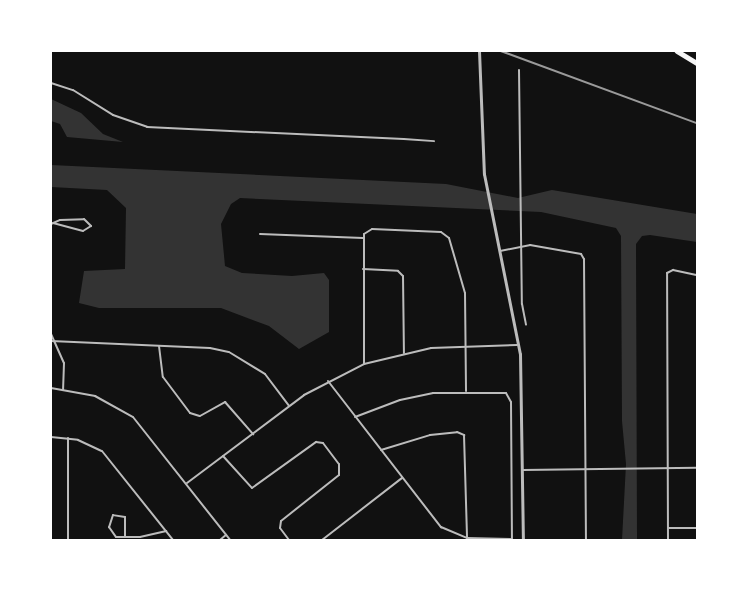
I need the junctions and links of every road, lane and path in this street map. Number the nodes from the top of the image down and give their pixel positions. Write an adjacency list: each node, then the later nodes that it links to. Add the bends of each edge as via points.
1 (479, 51): 12 (street, via 478,118 486,186)
2 (677, 51): 3 (highway)
3 (697, 63)
4 (519, 70): 11 (street)
5 (51, 83): 6 (street, via 73,90 113,115 147,127)
6 (404, 140): 7 (lane)
7 (434, 141)
8 (52, 224): 8 (street, via 83,231 91,226 84,219)
9 (260, 234): 10 (street)
10 (363, 238): 13 (street); 21 (street, via 372,229 447,235 465,293)
11 (522, 245): 12 (street); 15 (street); 37 (street, via 583,256)
12 (500, 251): 19 (street)
13 (363, 269): 22 (street, via 398,271 403,276); 23 (street)
14 (697, 275): 35 (street, via 669,271)
15 (526, 325)
16 (51, 334): 18 (street)
17 (51, 342): 18 (street)
18 (56, 342): 20 (street); 26 (street, via 64,363)
19 (519, 345): 21 (street); 38 (street)
20 (159, 346): 28 (street, via 210,348 236,355 265,374); 30 (street, via 163,377 190,413 200,416 225,402)
21 (466, 346): 22 (street); 27 (street)
22 (404, 353): 23 (street)
23 (364, 364): 24 (street)
24 (328, 381): 28 (street); 29 (street)
25 (51, 388): 26 (street)
26 (63, 390): 40 (street, via 95,396 126,412 148,432)
27 (466, 391): 29 (street, via 400,400); 55 (street, via 506,393 511,402)
28 (289, 406): 30 (street)
29 (355, 417): 33 (street)
30 (253, 434): 34 (street)
31 (51, 437): 32 (street)
32 (68, 438): 43 (street, via 87,442 109,457); 47 (street)
33 (381, 450): 39 (street); 46 (street, via 430,435 464,435)
34 (223, 456): 40 (street); 51 (street, via 252,488 316,442 323,443 339,464 339,476 280,521)
35 (668, 468): 36 (street); 37 (street); 41 (street)
36 (697, 468)
37 (586, 469): 38 (street); 57 (street)
38 (523, 470): 56 (street)
39 (402, 478): 46 (street, via 441,527); 52 (street)
40 (187, 483): 44 (street)
41 (668, 528): 42 (street); 58 (street)
42 (697, 528)
43 (166, 531): 45 (street); 48 (street)
44 (226, 535): 49 (street); 50 (street)
45 (125, 536): 45 (street, via 125,517 113,515 109,522 111,534)
46 (467, 539): 55 (street)
47 (68, 540)
48 (173, 540)
49 (220, 540)
50 (230, 540)
51 (289, 540)
52 (322, 540)
53 (390, 540): 54 (street)
54 (395, 540)
55 (512, 540)
56 (524, 540)
57 (586, 540)
58 (668, 540)

